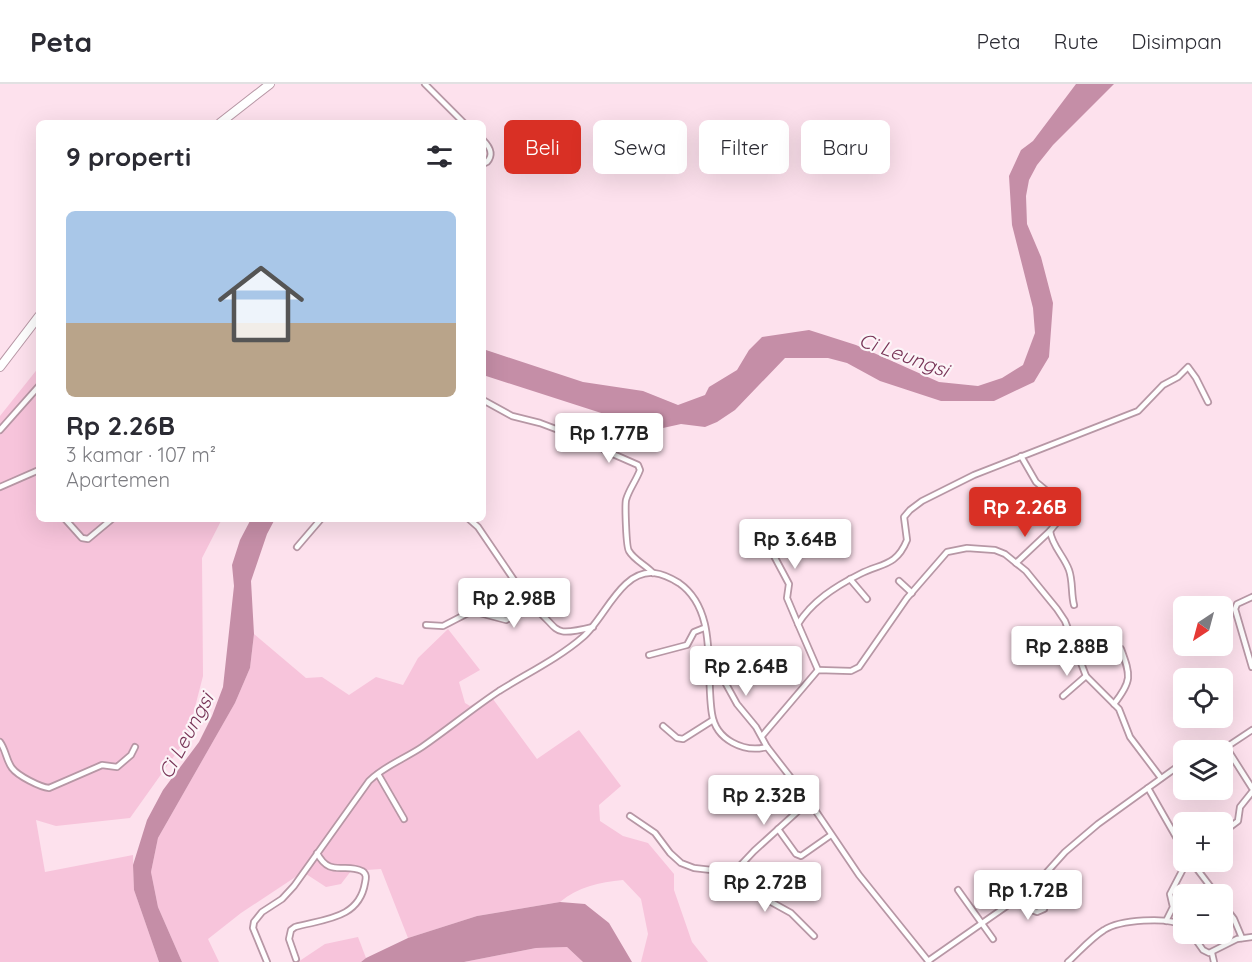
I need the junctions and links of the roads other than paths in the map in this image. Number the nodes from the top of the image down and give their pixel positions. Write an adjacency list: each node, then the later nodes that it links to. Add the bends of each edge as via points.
1 (270, 84): 3 (main road)
2 (425, 84): 4 (street)
3 (224, 120)
4 (461, 120)
5 (486, 144): 6 (street, via 491,154)
6 (486, 163)
7 (36, 320): 8 (main road)
8 (0, 367)
9 (36, 389): 12 (street)
10 (486, 402): 26 (street, via 508,414 588,439 638,465 640,470 625,504 627,544 630,553)
11 (1208, 402): 13 (street, via 1188,367 1163,385 1138,411)
12 (0, 430)
13 (1021, 456): 21 (street, via 1036,482 1063,510); 27 (street, via 916,504 904,517 907,540 900,551 889,563)
14 (36, 473): 15 (street)
15 (0, 487)
16 (68, 522): 17 (street, via 82,538 88,539)
17 (108, 522)
18 (318, 522): 23 (street)
19 (472, 522): 32 (street)
20 (759, 528): 24 (street)
21 (1050, 531): 25 (street); 33 (street, via 1052,542 1068,568)
22 (802, 538): 24 (street)
23 (297, 546)
24 (771, 550): 34 (street, via 789,584 787,598)
25 (1016, 563): 29 (street, via 1005,554 986,548 951,550); 43 (street, via 1035,580 1065,621)
26 (653, 573): 36 (street, via 628,581); 37 (street, via 688,590 699,606)
27 (850, 579): 31 (street); 34 (street, via 807,611)
28 (899, 581): 29 (street)
29 (912, 593): 42 (street, via 856,670)
30 (1252, 597): 41 (street, via 1235,609)
31 (867, 600)
32 (531, 605): 35 (street, via 506,620 472,610 443,626); 36 (street, via 561,632)
33 (1074, 605)
34 (798, 624): 42 (street)
35 (426, 625)
36 (593, 627): 56 (street)
37 (704, 628): 39 (street); 40 (street, via 694,632 687,645)
38 (1121, 649): 45 (street, via 1129,677)
39 (709, 654): 46 (street); 49 (street, via 737,704)
40 (649, 655)
41 (1252, 667)
42 (818, 670): 49 (street)
43 (1086, 676): 44 (street); 45 (street)
44 (1063, 696)
45 (1114, 704): 57 (street, via 1130,737)
46 (713, 720): 47 (street, via 682,739); 53 (street, via 732,743 756,749)
47 (663, 726)
48 (1251, 734): 51 (street)
49 (762, 736): 53 (street)
50 (0, 742): 52 (street, via 12,768 41,787 50,788 102,765 117,767)
51 (1233, 743)
52 (135, 747)
53 (767, 747): 60 (street)
54 (1233, 762): 59 (street)
55 (1173, 770): 57 (street)
56 (378, 774): 62 (street); 67 (street)
57 (1161, 778): 58 (street)
58 (1148, 788): 65 (street); 73 (street, via 1083,836)
59 (1252, 790): 63 (street)
60 (809, 801): 64 (street); 66 (street)
61 (630, 816): 68 (street, via 651,830 681,863 712,871)
62 (404, 819)
63 (1233, 825)
64 (778, 829): 66 (street, via 801,856); 68 (street)
65 (1173, 832)
66 (831, 835): 87 (street)
67 (317, 853): 85 (street, via 328,866 364,873 363,894 343,914 291,930 289,939); 86 (street, via 294,886 254,922)
68 (737, 869): 79 (street, via 762,897 791,913)
69 (1182, 872): 76 (street, via 1170,894 1173,907)
70 (1199, 872): 71 (street)
71 (1208, 884)
72 (958, 890): 78 (street)
73 (1018, 898): 74 (street, via 1034,911); 78 (street)
74 (1044, 909)
75 (1233, 918): 81 (street)
76 (1166, 921): 77 (street); 88 (street, via 1109,927)
77 (1173, 921)
78 (982, 924): 82 (street); 87 (street)
79 (814, 936)
80 (1252, 937): 81 (street)
81 (1242, 938): 84 (street)
82 (993, 939)
83 (1199, 944): 84 (street)
84 (1212, 953): 89 (street)
85 (296, 958)
86 (267, 962)
87 (929, 962)
88 (1068, 962)
89 (1214, 962)

